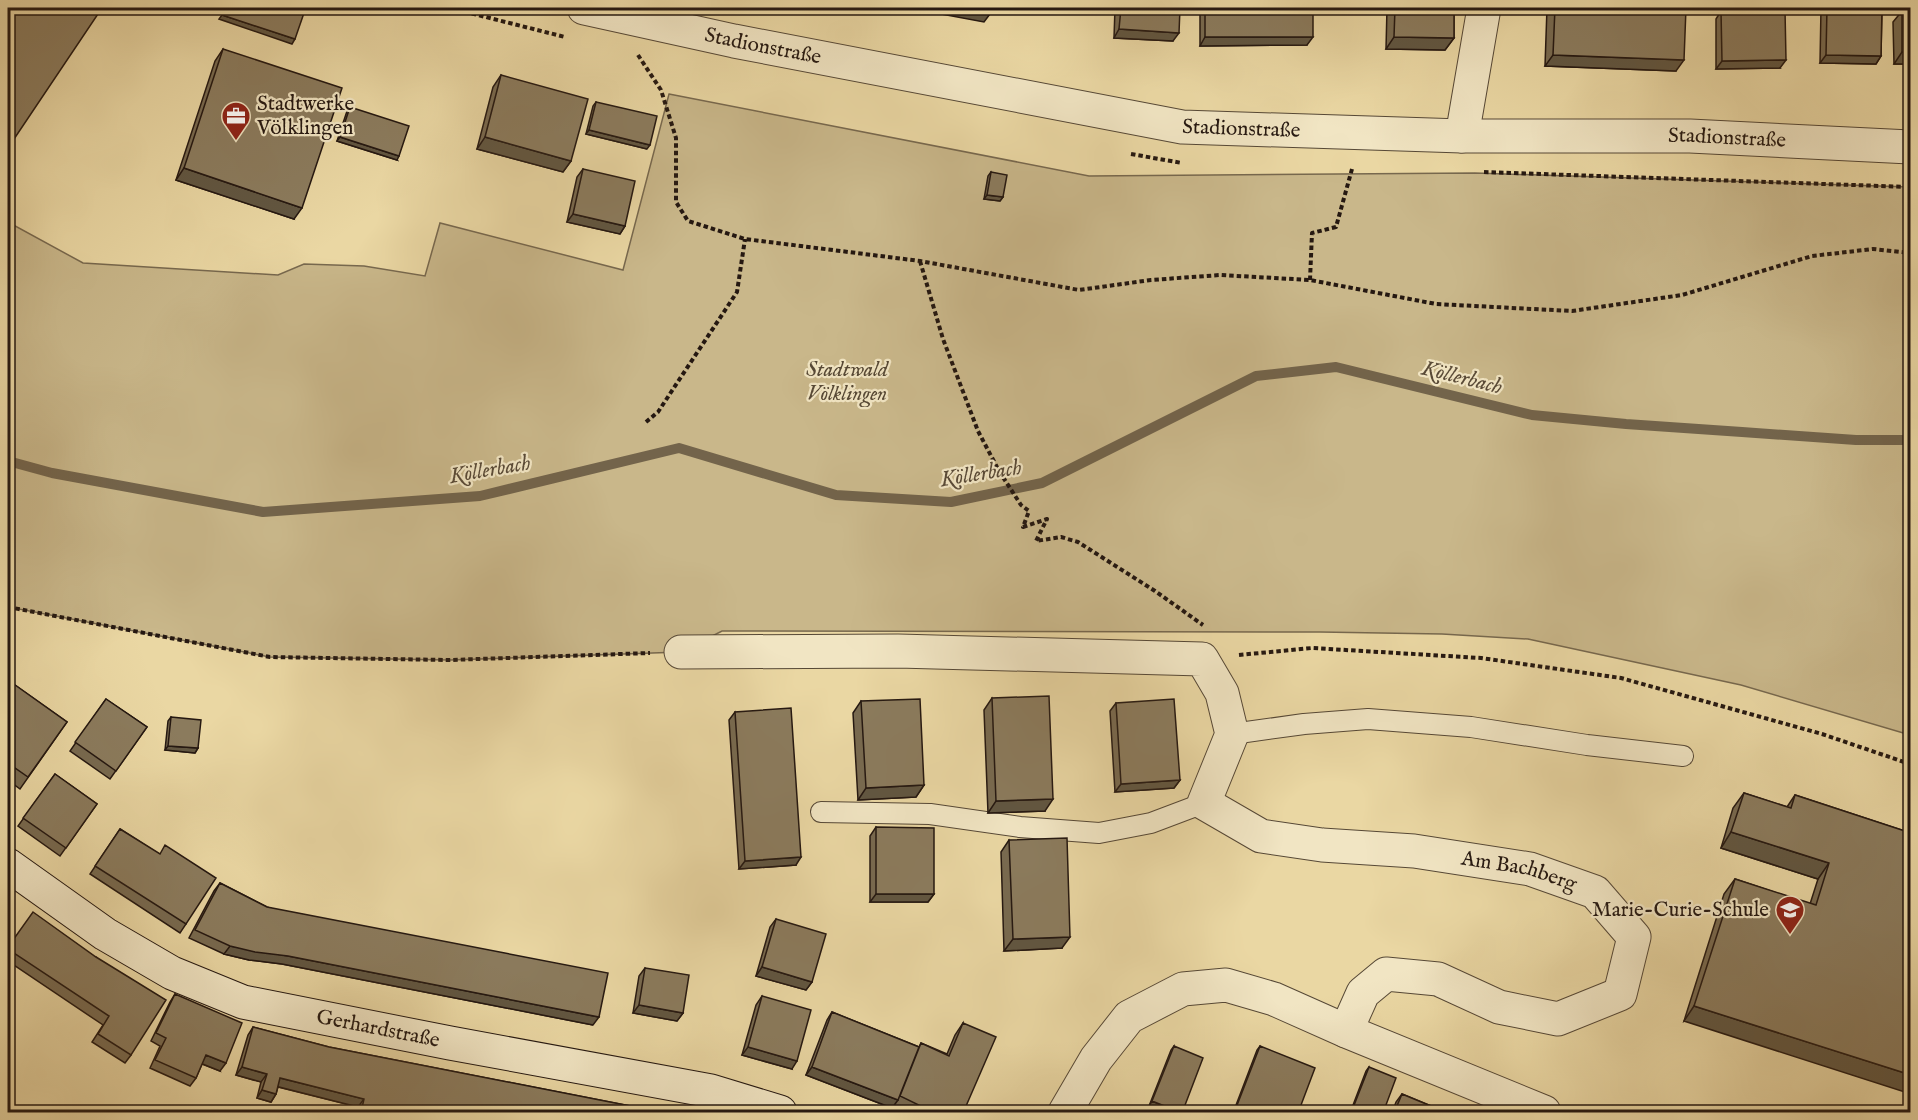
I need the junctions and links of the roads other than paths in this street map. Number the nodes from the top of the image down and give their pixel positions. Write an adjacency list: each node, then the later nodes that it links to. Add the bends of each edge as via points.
1 (584, 8): 3 (street, Stadionstraße, via 734,41 1182,127)
2 (1484, 8): 3 (street)
3 (1462, 136): 4 (street, Stadionstraße, via 1690,136)
4 (1911, 147)
5 (681, 652): 6 (street, via 1206,644)
6 (1232, 734): 7 (lane, via 1368,719 1471,728); 8 (street)
7 (1683, 756)
8 (1204, 803): 9 (lane, via 1151,823 1099,833 930,814); 11 (street, Am Bachberg, via 1261,836 1322,845 1414,851 1530,869 1595,892 1634,937 1620,994 1558,1019 1499,1006 1438,979 1386,974 1363,993)
9 (820, 812)
10 (8, 865): 12 (street, Gerhardstraße, via 105,934 172,973 243,1002 711,1090)
11 (1346, 1031): 13 (street, via 1274,999 1226,985 1183,989 1129,1017 1096,1059); 14 (street)
12 (780, 1113)
13 (1065, 1113)
14 (1544, 1113)

